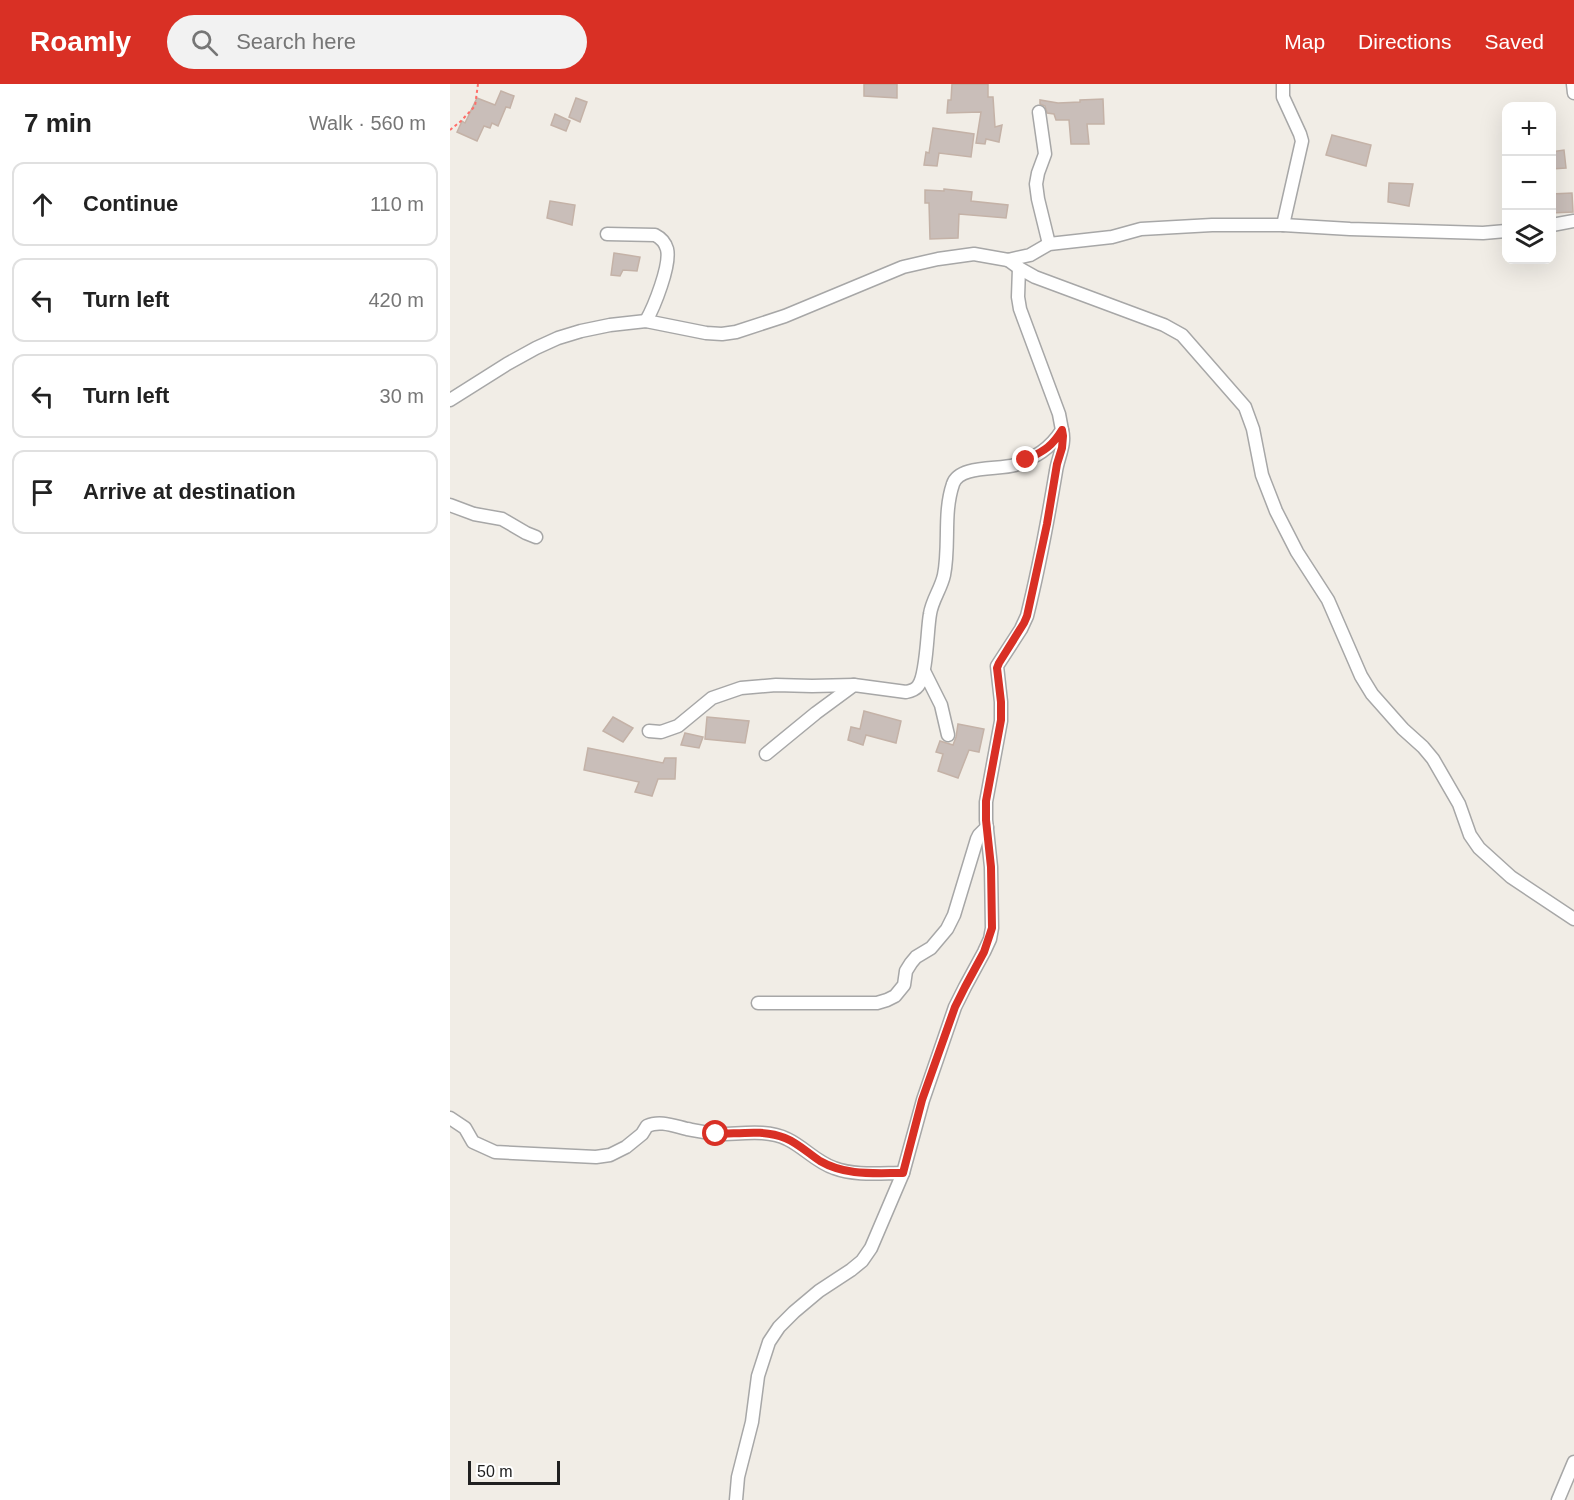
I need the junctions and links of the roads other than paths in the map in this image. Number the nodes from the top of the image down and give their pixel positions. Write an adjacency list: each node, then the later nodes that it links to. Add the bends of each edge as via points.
1 (1283, 84): 7 (street, via 1283,97 1302,141)
2 (1573, 84): 3 (street)
3 (1574, 93)
4 (1039, 112): 10 (street, via 1045,154 1036,184)
5 (1574, 221): 6 (street)
6 (1556, 224)
7 (1284, 225): 8 (street); 10 (street, via 1146,228 1113,237)
8 (1502, 231)
9 (607, 234): 15 (street, via 655,235 667,248 658,295)
10 (1049, 244): 11 (street, via 1030,255)
11 (1008, 260): 12 (street); 15 (street, via 974,254 914,264 736,332 706,333)
12 (1019, 268): 13 (street); 14 (street)
13 (1035, 277): 14 (street); 26 (street, via 1182,335 1245,407 1276,511 1328,600 1372,694 1434,759 1479,848 1511,877)
14 (1018, 297): 17 (street)
15 (646, 321): 16 (street, via 558,338)
16 (450, 400)
17 (1062, 430): 20 (street, via 1050,447 1026,460 955,478 944,575 929,614); 25 (street, via 1062,448 1027,616 997,666 1001,720 986,801)
18 (450, 505): 19 (street, via 502,519)
19 (536, 537)
20 (924, 671): 21 (street, via 919,686 906,692); 23 (street, via 941,705)
21 (854, 685): 22 (street, via 741,688 712,698 678,726 661,732); 24 (street)
22 (649, 731)
23 (948, 735)
24 (766, 754)
25 (987, 827): 27 (street, via 977,839 947,929 932,948 911,963 904,985 895,996 878,1003); 29 (street, via 990,939 955,1007 922,1100)
26 (1574, 919)
27 (758, 1003)
28 (450, 1118): 29 (street, via 465,1128 473,1142 498,1153 610,1155 626,1147 647,1126 659,1122 716,1134 777,1135 834,1168)
29 (903, 1173): 31 (street, via 862,1261 794,1312 769,1342 758,1376)
30 (1574, 1462): 32 (street)
31 (736, 1500)
32 (1558, 1500)

